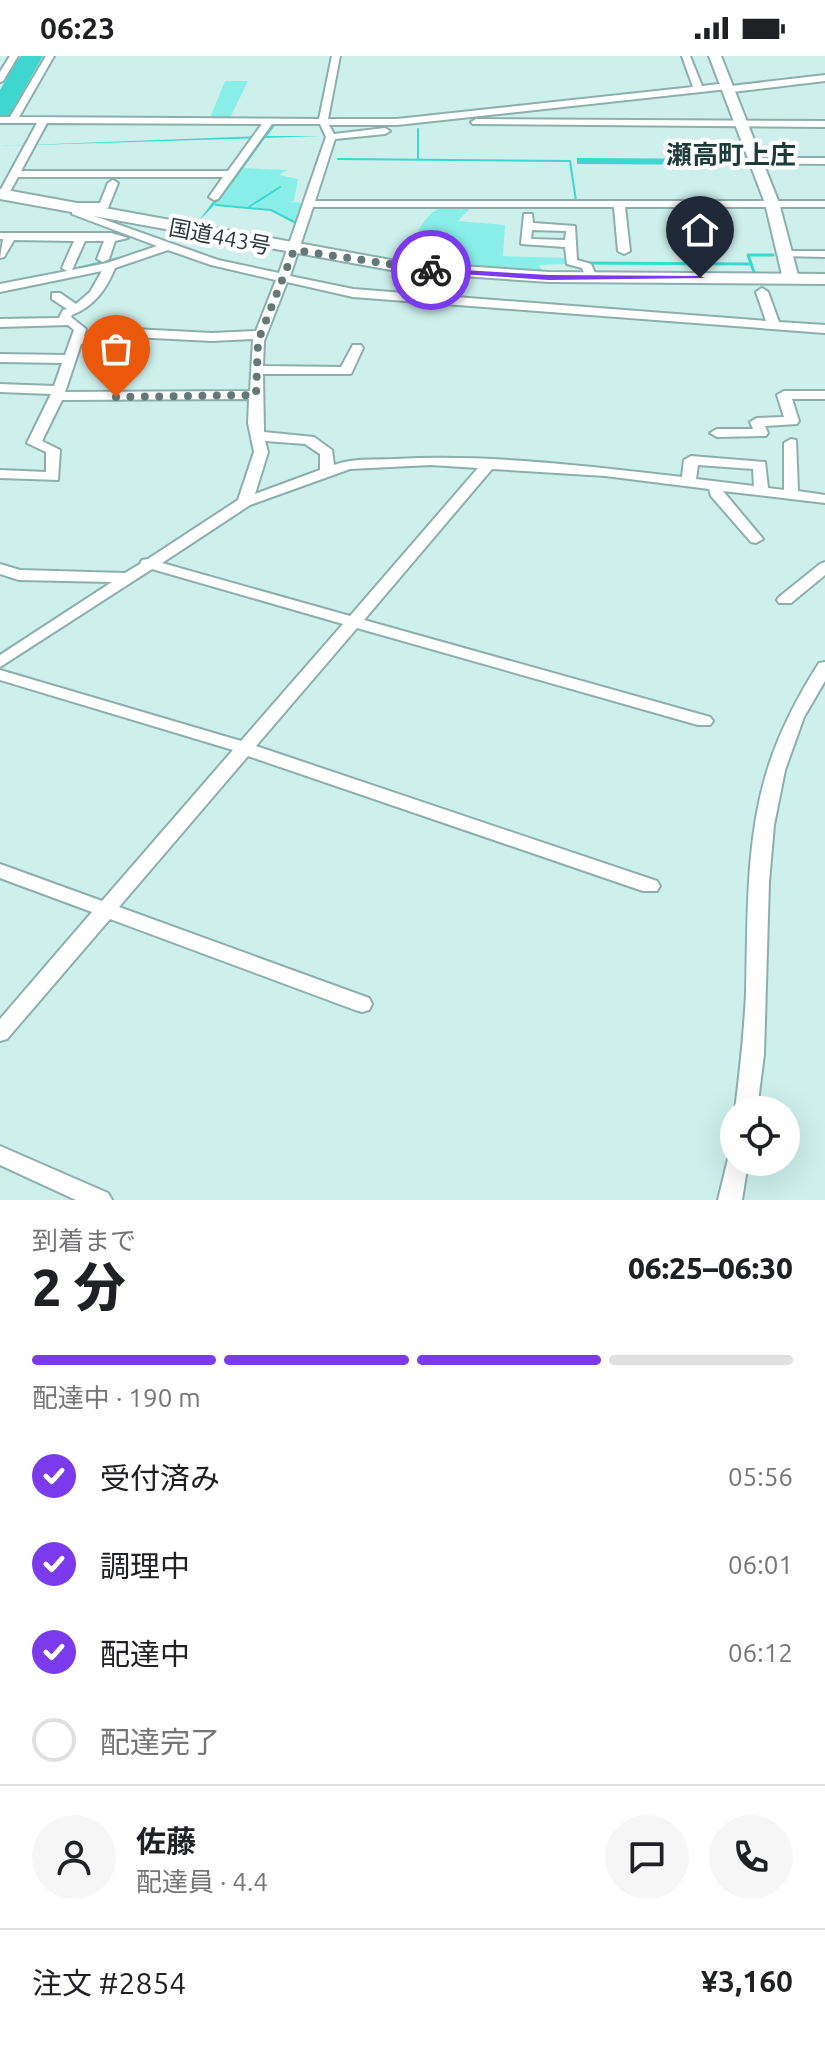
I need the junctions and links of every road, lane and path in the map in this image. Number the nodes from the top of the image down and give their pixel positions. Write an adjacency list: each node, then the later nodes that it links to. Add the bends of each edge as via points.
1 (14, 56): 7 (street)
2 (50, 56): 11 (street)
3 (336, 56): 14 (street)
4 (686, 56): 9 (street)
5 (715, 56): 8 (main road)
6 (825, 78): 8 (street)
7 (0, 79)
8 (729, 88): 9 (street); 15 (main road)
9 (698, 89): 14 (street, via 397,122)
10 (0, 120): 11 (street)
11 (13, 120): 12 (street)
12 (43, 121): 13 (street); 20 (street)
13 (269, 122): 14 (street); 21 (street)
14 (323, 122): 17 (street)
15 (741, 124): 16 (street); 17 (street, via 467,122); 18 (main road)
16 (825, 124)
17 (331, 137): 28 (street)
18 (756, 161): 19 (street); 27 (main road)
19 (825, 161)
20 (14, 174): 21 (street); 23 (street)
21 (232, 174): 24 (street)
22 (113, 183): 30 (street, via 104,206)
23 (2, 195): 30 (highway, 国道443号)
24 (214, 197)
25 (529, 203): 26 (street); 28 (street); 43 (street, via 527,226 571,228 571,262 587,266)
26 (619, 203): 27 (street); 37 (street)
27 (772, 203): 29 (street); 38 (main road)
28 (309, 204): 36 (street)
29 (825, 204)
30 (75, 208): 34 (street, via 77,214); 36 (highway, 国道443号)
31 (5, 236): 32 (street); 40 (street)
32 (82, 236): 33 (street); 42 (street)
33 (111, 236): 34 (street); 41 (street)
34 (147, 240): 35 (street)
35 (166, 247): 41 (street); 44 (street)
36 (294, 250): 44 (street); 45 (highway, 国道443号, via 508,276)
37 (624, 251)
38 (785, 254): 39 (street); 45 (main road)
39 (825, 254)
40 (0, 255)
41 (107, 262): 47 (street); 50 (street, via 100,290)
42 (68, 268)
43 (590, 275)
44 (282, 279): 53 (street, via 377,295); 55 (street)
45 (791, 279): 46 (highway, 国道443号)
46 (825, 279)
47 (0, 288)
48 (762, 292): 53 (street)
49 (56, 296): 50 (street)
50 (76, 309): 51 (street)
51 (63, 322): 52 (street); 56 (street, via 80,329)
52 (0, 323)
53 (774, 326): 54 (street)
54 (825, 329)
55 (260, 335): 56 (street, via 133,333); 60 (street)
56 (76, 341): 59 (street)
57 (357, 348): 60 (street, via 346,371)
58 (0, 358): 59 (street)
59 (70, 359): 62 (street)
60 (257, 370): 63 (street)
61 (0, 388): 62 (street)
62 (58, 393): 63 (street); 70 (street, via 34,443 53,450 53,477)
63 (256, 395): 66 (street)
64 (825, 395): 65 (street, via 784,395 792,421 757,422 761,433)
65 (717, 433)
66 (258, 436): 69 (street, via 309,440 327,453); 76 (street, via 261,452)
67 (791, 443): 74 (street)
68 (489, 464): 69 (street, via 408,461); 71 (street); 83 (street)
69 (327, 471): 76 (street)
70 (0, 474)
71 (689, 482): 72 (street); 73 (street, via 691,460 760,465)
72 (716, 485): 73 (street); 77 (street, via 716,493)
73 (761, 490): 74 (street)
74 (791, 494): 75 (street)
75 (825, 499)
76 (245, 502): 78 (street)
77 (756, 539)
78 (147, 563): 81 (street); 83 (street)
79 (825, 567): 82 (street)
80 (0, 569): 81 (street, via 19,575)
81 (125, 578): 84 (street)
82 (785, 600)
83 (355, 621): 87 (street); 88 (street)
84 (0, 662)
85 (825, 667): 94 (street, via 796,717 779,761 766,823 757,900)
86 (0, 675): 88 (street)
87 (704, 721)
88 (244, 748): 90 (street); 91 (street)
89 (0, 871): 91 (street)
90 (650, 886)
91 (106, 908): 92 (street); 93 (street)
92 (362, 1004)
93 (0, 1033)
94 (748, 1096)
95 (0, 1155): 97 (street)
96 (734, 1176): 98 (street)
97 (100, 1200)
98 (730, 1200)

